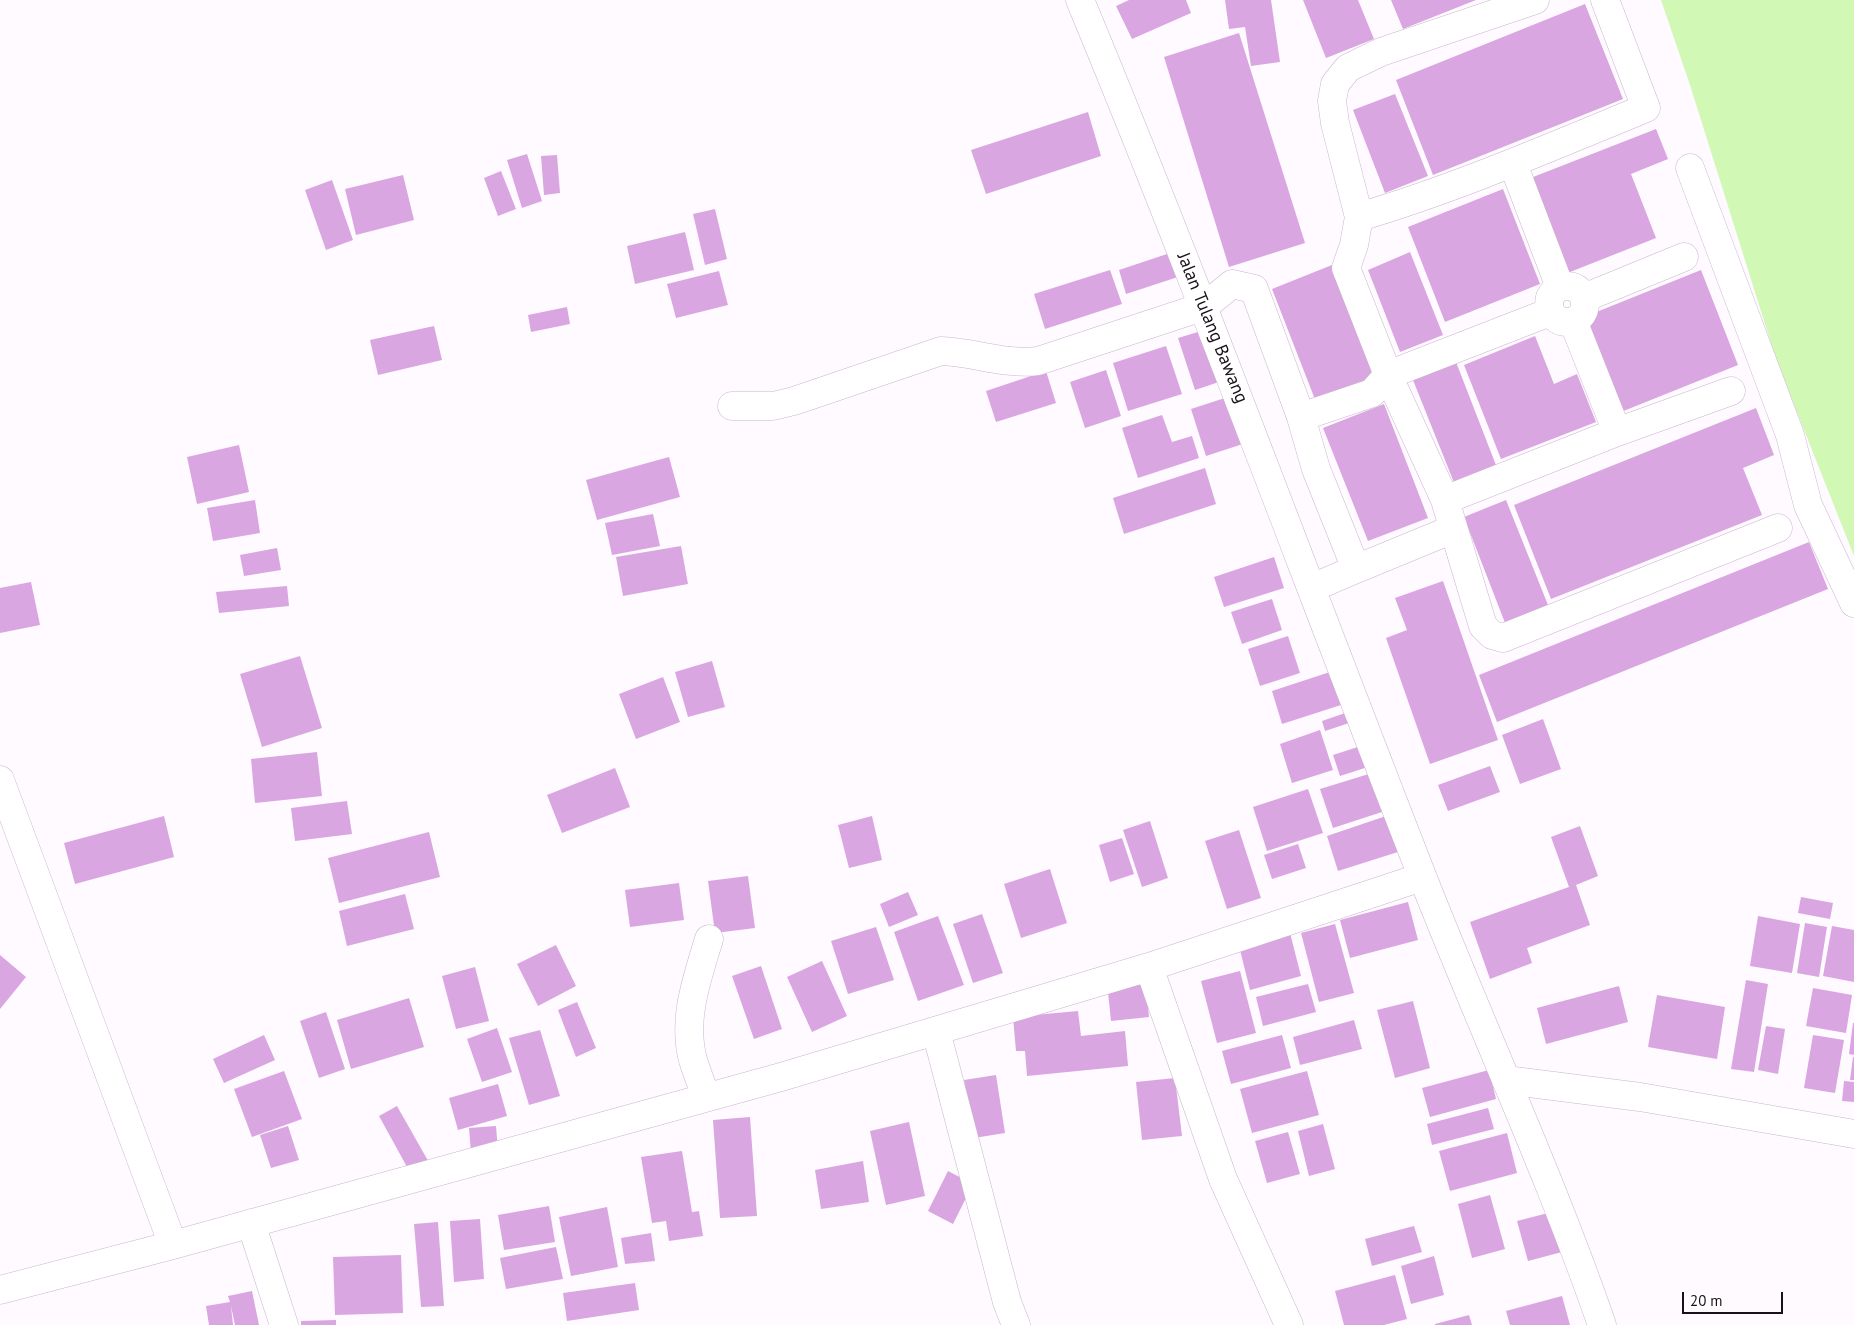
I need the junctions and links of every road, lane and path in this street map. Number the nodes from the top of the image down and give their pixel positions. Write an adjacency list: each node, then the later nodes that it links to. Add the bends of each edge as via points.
1 (1080, 0): 9 (street, Jalan Tulang Bawang)
2 (1535, 0): 6 (street, via 1381,52 1348,68 1341,76 1335,84 1332,101)
3 (1605, 0): 4 (street, via 1646,108)
4 (1513, 164): 6 (street); 8 (street)
5 (1690, 168): 20 (street, via 1790,435 1808,505)
6 (1359, 217): 10 (street, via 1346,268)
7 (1684, 256): 8 (street)
8 (1567, 304): 10 (street); 14 (street)
9 (1205, 306): 12 (street, via 1038,361 1019,364 941,351 794,401 773,406); 13 (street, via 1232,284 1254,288); 19 (street, Jalan Tulang Bawang)
10 (1388, 375): 13 (street, via 1372,393); 15 (street)
11 (1730, 391): 14 (street)
12 (732, 406)
13 (1301, 417): 18 (street, via 1316,469)
14 (1617, 432): 15 (street)
15 (1445, 500): 17 (street)
16 (1778, 528): 17 (street, via 1503,638 1492,635 1483,626)
17 (1453, 529): 18 (street)
18 (1356, 569): 19 (street)
19 (1312, 588): 22 (street, Jalan Tulang Bawang)
20 (1854, 603)
21 (0, 780): 30 (street)
22 (1422, 877): 24 (street); 26 (street, Jalan Tulang Bawang)
23 (709, 939): 27 (street, via 691,1001 688,1028 693,1060)
24 (1149, 967): 25 (street); 32 (street, via 1222,1180)
25 (936, 1031): 27 (street); 34 (street, via 1004,1292)
26 (1506, 1080): 28 (street, via 1640,1097); 35 (street, Jalan Tulang Bawang)
27 (706, 1097): 29 (street)
28 (1854, 1134)
29 (251, 1224): 30 (street); 33 (street)
30 (173, 1245): 31 (street)
31 (0, 1290)
32 (1284, 1324)
33 (284, 1325)
34 (1016, 1325)
35 (1602, 1325)

